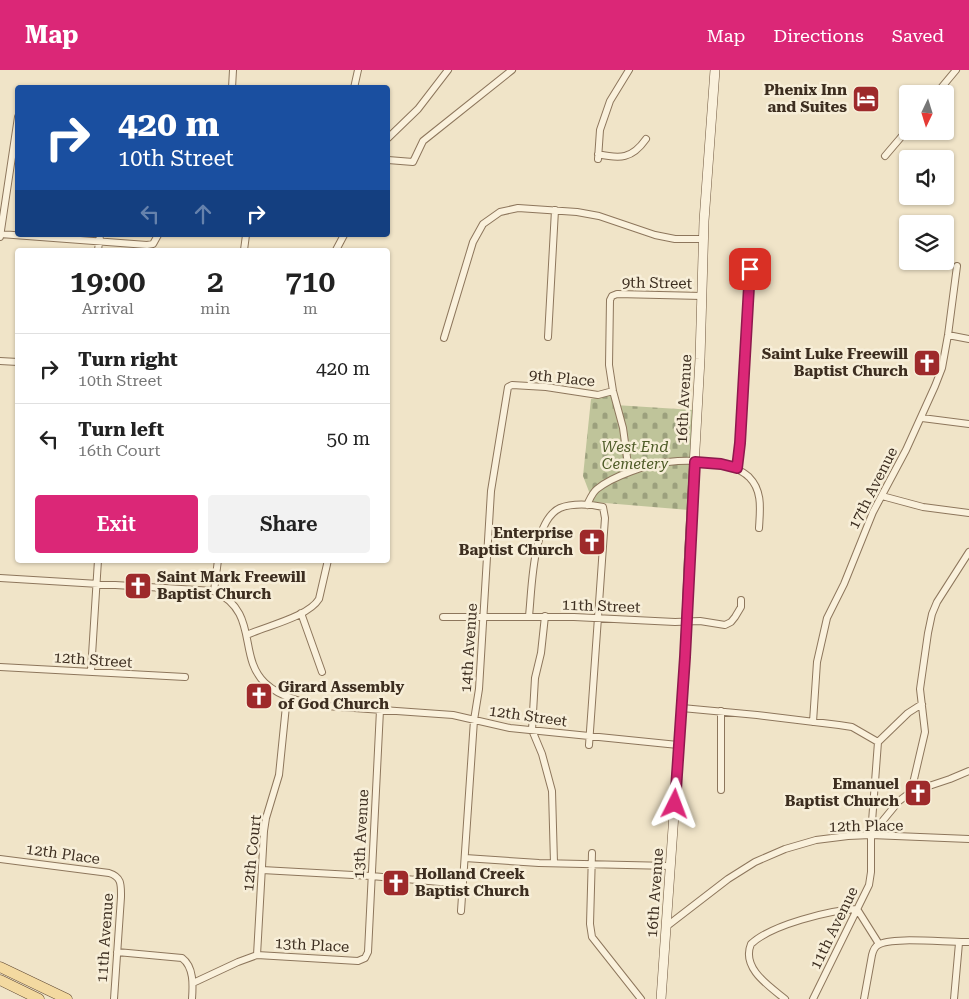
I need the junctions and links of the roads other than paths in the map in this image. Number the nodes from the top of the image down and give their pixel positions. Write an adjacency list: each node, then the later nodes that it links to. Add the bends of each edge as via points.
1 (233, 70): 8 (street)
2 (358, 70): 9 (street)
3 (448, 70): 11 (street, via 418,109)
4 (512, 70): 16 (street, via 423,141 413,162)
5 (628, 70): 13 (street, via 610,101 600,130 598,157 627,156 638,150)
6 (715, 70): 23 (street, 16th Avenue)
7 (956, 70): 10 (street)
8 (232, 85)
9 (355, 85)
10 (944, 85)
11 (390, 136)
12 (15, 137): 18 (street)
13 (646, 139)
14 (899, 140): 15 (street)
15 (885, 156)
16 (390, 160)
17 (555, 210): 23 (street, via 599,216 675,239); 28 (street); 29 (street, via 518,208 500,212 483,224 473,242)
18 (0, 235): 19 (street)
19 (15, 235)
20 (66, 237): 22 (street)
21 (157, 237): 22 (street, via 153,244 147,245)
22 (99, 238)
23 (704, 239): 26 (street, 16th Avenue)
24 (957, 266): 27 (street, 17th Avenue)
25 (750, 269): 38 (street)
26 (702, 296): 34 (street, 9th Street, via 612,296 609,365); 37 (street, 16th Avenue)
27 (948, 335): 30 (street); 35 (street, 17th Avenue, via 942,368)
28 (548, 337)
29 (444, 338)
30 (969, 339)
31 (0, 361): 32 (street)
32 (15, 362)
33 (508, 387): 34 (street, 9th Place, via 546,387 598,395); 56 (street, 14th Avenue, via 491,491)
34 (613, 391): 39 (street, via 623,428)
35 (922, 418): 36 (street); 40 (street, 17th Avenue)
36 (969, 424)
37 (695, 462): 38 (street); 39 (street, via 669,461); 58 (street, 16th Avenue)
38 (737, 468): 43 (street, via 757,488)
39 (629, 472): 41 (street, via 596,489)
40 (882, 496): 42 (street, via 924,507); 70 (street, 17th Avenue, via 827,618 817,662)
41 (588, 505): 53 (street, via 559,508 547,521 538,539); 57 (street, via 603,507 605,511)
42 (969, 513)
43 (759, 528)
44 (969, 552): 65 (street, via 932,614 920,689)
45 (98, 563): 49 (street)
46 (218, 563): 50 (street)
47 (327, 563): 52 (street, via 316,604)
48 (0, 578): 49 (street)
49 (97, 584): 50 (street); 61 (street)
50 (214, 591): 59 (street, 12th Street, via 234,606)
51 (742, 600): 58 (street, 11th Street, via 735,617 725,625)
52 (301, 613): 59 (street); 62 (street)
53 (529, 616): 54 (street, 11th Street); 56 (street, 11th Street)
54 (545, 616): 57 (street, 11th Street); 71 (street, via 535,678)
55 (443, 617): 56 (street, 11th Street)
56 (483, 617): 69 (street, 14th Avenue)
57 (597, 618): 58 (street, 11th Street); 72 (street)
58 (686, 622): 66 (street, 16th Avenue)
59 (247, 635): 64 (street, 12th Street, via 257,672 265,683)
60 (0, 667): 61 (street, 12th Street)
61 (92, 672): 63 (street, 12th Street)
62 (322, 672)
63 (185, 677)
64 (287, 696): 67 (street, 12th Street, via 308,704); 87 (street, 12th Court, via 280,766 266,818)
65 (922, 704): 73 (street); 78 (street, via 925,732)
66 (682, 708): 68 (street); 75 (street, 16th Avenue)
67 (380, 710): 69 (street, 12th Street, via 453,715); 88 (street, 13th Avenue)
68 (721, 711): 70 (street); 77 (street)
69 (474, 720): 71 (street, 12th Street); 82 (street, 14th Avenue)
70 (813, 722): 73 (street, via 852,728)
71 (532, 730): 72 (street, 12th Street); 84 (street, via 552,792)
72 (590, 737): 74 (street); 75 (street, 12th Street)
73 (878, 742): 79 (street)
74 (589, 745)
75 (678, 745): 86 (street, 16th Avenue)
76 (969, 771): 78 (street)
77 (721, 790)
78 (911, 792): 79 (street, via 899,801)
79 (871, 835): 80 (street, 12th Place); 91 (street, 11th Avenue, via 869,885); 93 (street, 12th Place, via 816,840 756,862 728,879)
80 (969, 839)
81 (592, 853): 85 (street)
82 (466, 858): 84 (street); 90 (street, 14th Avenue)
83 (0, 859): 89 (street, 12th Place, via 109,873)
84 (554, 863): 85 (street)
85 (591, 865): 86 (street); 107 (street, via 592,937)
86 (671, 866): 93 (street, 16th Avenue)
87 (262, 870): 88 (street); 98 (street, 12th Court)
88 (371, 876): 90 (street); 99 (street, 13th Avenue, via 368,952)
89 (120, 880): 97 (street, 11th Avenue)
90 (463, 884): 92 (street, 14th Avenue)
91 (858, 909): 96 (street); 109 (street, via 821,914 761,936 751,944 750,962 755,972); 110 (street, 11th Avenue)
92 (461, 911)
93 (667, 926): 108 (street, 16th Avenue)
94 (959, 942): 95 (street); 96 (street, via 892,941); 112 (street)
95 (969, 942)
96 (879, 944): 111 (street, via 872,955)
97 (117, 952): 102 (street, via 182,958 187,962); 105 (street, 11th Avenue)
98 (257, 955): 99 (street, 13th Place, via 358,961); 102 (street)
99 (365, 958)
100 (0, 967): 104 (main road)
101 (0, 980): 103 (main road)
102 (193, 983): 106 (street)
103 (39, 999)
104 (67, 999)
105 (114, 999)
106 (192, 999)
107 (641, 999)
108 (661, 999)
109 (785, 999)
110 (813, 999)
111 (864, 999)
112 (954, 999)

